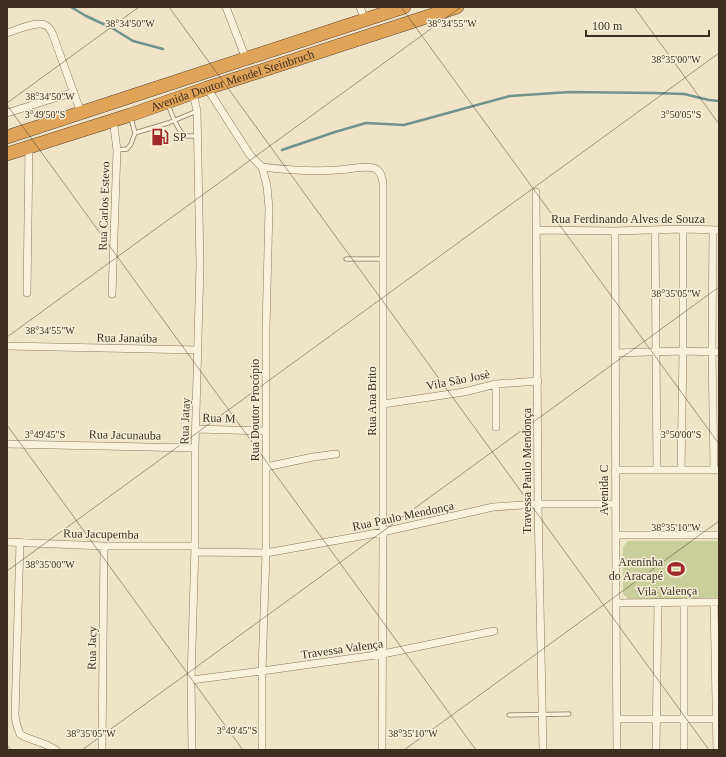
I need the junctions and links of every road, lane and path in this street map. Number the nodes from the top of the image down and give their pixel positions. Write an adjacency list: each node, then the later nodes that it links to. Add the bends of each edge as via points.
1 (226, 7): 7 (street)
2 (360, 7): 5 (street)
3 (404, 7): 5 (highway, Avenida Doutor Mendel Steinbruch)
4 (457, 7): 8 (highway, Avenida Doutor Mendel Steinbruch)
5 (365, 20): 7 (highway, Avenida Doutor Mendel Steinbruch)
6 (7, 33): 9 (street, via 38,24 50,29)
7 (246, 58): 13 (highway, Avenida Doutor Mendel Steinbruch)
8 (207, 88): 10 (highway, Avenida Doutor Mendel Steinbruch); 24 (street, Rua Doutor Procópio, via 250,155)
9 (74, 92): 13 (street); 14 (street)
10 (193, 93): 11 (highway, Avenida Doutor Mendel Steinbruch); 12 (street, Rua Jatay)
11 (168, 102): 15 (highway, Avenida Doutor Mendel Steinbruch); 17 (lane)
12 (197, 111): 17 (lane); 19 (street, Rua Jatay)
13 (81, 113): 20 (highway, Avenida Doutor Mendel Steinbruch)
14 (7, 114)
15 (130, 114): 16 (highway, Avenida Doutor Mendel Steinbruch); 18 (lane)
16 (114, 119): 21 (highway, Avenida Doutor Mendel Steinbruch); 22 (street, Rua Carlos Estevo)
17 (174, 121): 18 (lane); 19 (lane, via 184,136)
18 (135, 132): 22 (lane, via 127,149)
19 (197, 136): 36 (street, Rua Jatay, via 200,264)
20 (7, 137)
21 (29, 148): 23 (highway, Avenida Doutor Mendel Steinbruch); 33 (street)
22 (117, 150): 34 (street, Rua Carlos Estevo)
23 (7, 154)
24 (262, 167): 32 (street, Rua Ana Brito, via 296,170 372,168 380,171 383,183); 46 (street, Rua Doutor Procópio, via 269,208)
25 (536, 192): 27 (street, Travessa Paulo Mendonça)
26 (682, 229): 28 (street, Rua Ferdinando Alves de Souza); 29 (street, Rua Ferdinando Alves de Souza); 37 (street)
27 (537, 230): 30 (street, Rua Ferdinando Alves de Souza); 41 (street, Travessa Paulo Mendonça)
28 (655, 230): 30 (street, Rua Ferdinando Alves de Souza); 38 (street)
29 (716, 230): 39 (street)
30 (615, 231): 40 (street, Avenida C)
31 (346, 259): 32 (lane)
32 (383, 260): 43 (street, Rua Ana Brito)
33 (27, 293)
34 (112, 294)
35 (7, 346): 36 (street, Rua Janaúba)
36 (198, 350): 45 (street, Rua Jatay)
37 (683, 351): 38 (street); 39 (street); 53 (street)
38 (656, 352): 40 (street); 52 (street)
39 (716, 352): 54 (street)
40 (615, 353): 51 (street, Avenida C)
41 (538, 381): 42 (street, Vila São Josè); 55 (street, Travessa Paulo Mendonça)
42 (496, 384): 43 (street, Vila São Josè, via 464,392); 44 (street)
43 (383, 404): 57 (street, Rua Ana Brito)
44 (496, 427)
45 (196, 429): 46 (street, Rua M); 48 (street, Rua Jatay)
46 (266, 430): 50 (street, Rua Doutor Procópio)
47 (7, 444): 48 (street, Rua Jacunauba)
48 (195, 448): 63 (street, Rua Jatay)
49 (336, 454): 50 (street)
50 (266, 467): 64 (street, Rua Doutor Procópio)
51 (615, 470): 52 (street); 56 (street, Avenida C)
52 (656, 470): 53 (street)
53 (681, 470): 54 (street)
54 (716, 470)
55 (538, 504): 56 (street, Rua Paulo Mendonça); 57 (street, Rua Paulo Mendonça, via 493,507); 75 (street, Travessa Paulo Mendonça)
56 (616, 504): 58 (street, Avenida C)
57 (383, 532): 64 (street, Rua Paulo Mendonça); 70 (street, Rua Ana Brito)
58 (616, 535): 59 (street); 68 (street, Avenida C)
59 (719, 535)
60 (7, 542): 61 (street, Rua Jacupemba)
61 (20, 542): 62 (street, Rua Jacupemba); 80 (street, via 15,716 20,734)
62 (104, 546): 63 (street, Rua Jacupemba); 81 (street, Rua Jacy)
63 (195, 549): 64 (street, Rua Paulo Mendonça); 72 (street, Rua Jatay)
64 (266, 553): 71 (street, Rua Doutor Procópio)
65 (658, 602): 66 (street, Vila Valença); 68 (street, Vila Valença); 77 (street)
66 (684, 602): 67 (street, Vila Valença); 78 (street)
67 (716, 602): 79 (street)
68 (616, 603): 76 (street, Avenida C)
69 (494, 630): 70 (street, Travessa Valença)
70 (383, 654): 71 (street, Travessa Valença); 84 (street, Rua Ana Brito)
71 (262, 671): 72 (street, Travessa Valença); 83 (street, Rua Doutor Procópio)
72 (191, 680): 82 (street, Rua Jatay)
73 (569, 714): 75 (lane)
74 (509, 715): 75 (lane)
75 (542, 715): 85 (street, Travessa Paulo Mendonça)
76 (617, 719): 77 (street); 86 (street, Avenida C)
77 (656, 719): 78 (street); 87 (street)
78 (684, 719): 79 (street); 88 (street)
79 (718, 719): 89 (street)
80 (56, 750)
81 (102, 750)
82 (192, 750)
83 (262, 750)
84 (382, 750)
85 (543, 750)
86 (617, 750)
87 (656, 750)
88 (684, 750)
89 (716, 750)

